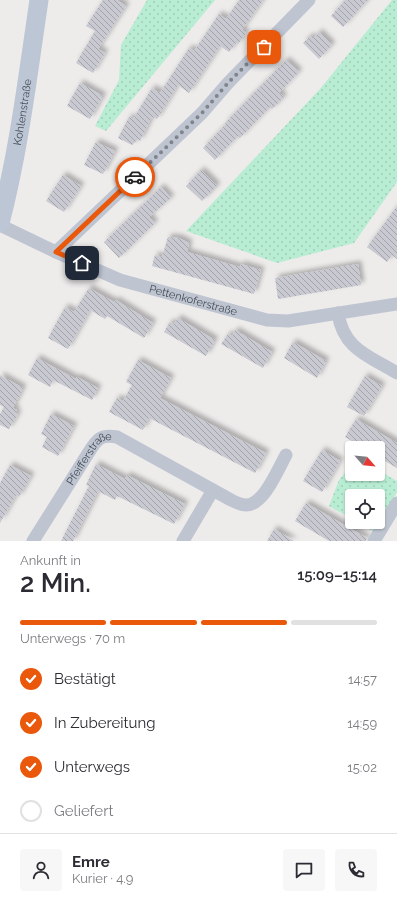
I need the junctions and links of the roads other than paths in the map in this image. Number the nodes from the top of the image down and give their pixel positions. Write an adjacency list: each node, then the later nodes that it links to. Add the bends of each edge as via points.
1 (39, 0): 3 (main road, Kohlenstraße, via 22,116)
2 (309, 0): 4 (street, via 202,113)
3 (0, 224): 4 (street, Pettenkoferstraße)
4 (56, 252): 6 (street, Pettenkoferstraße, via 120,280 267,320 288,321)
5 (396, 300): 6 (street, Pettenkoferstraße)
6 (338, 313): 7 (street, via 344,335 351,344)
7 (397, 373)
8 (286, 455): 9 (street, via 257,502 245,505)
9 (213, 490): 11 (street, Pfeifferstraße, via 117,437 101,437 95,442); 12 (street)
10 (397, 503): 13 (street)
11 (33, 541)
12 (183, 541)
13 (374, 541)

